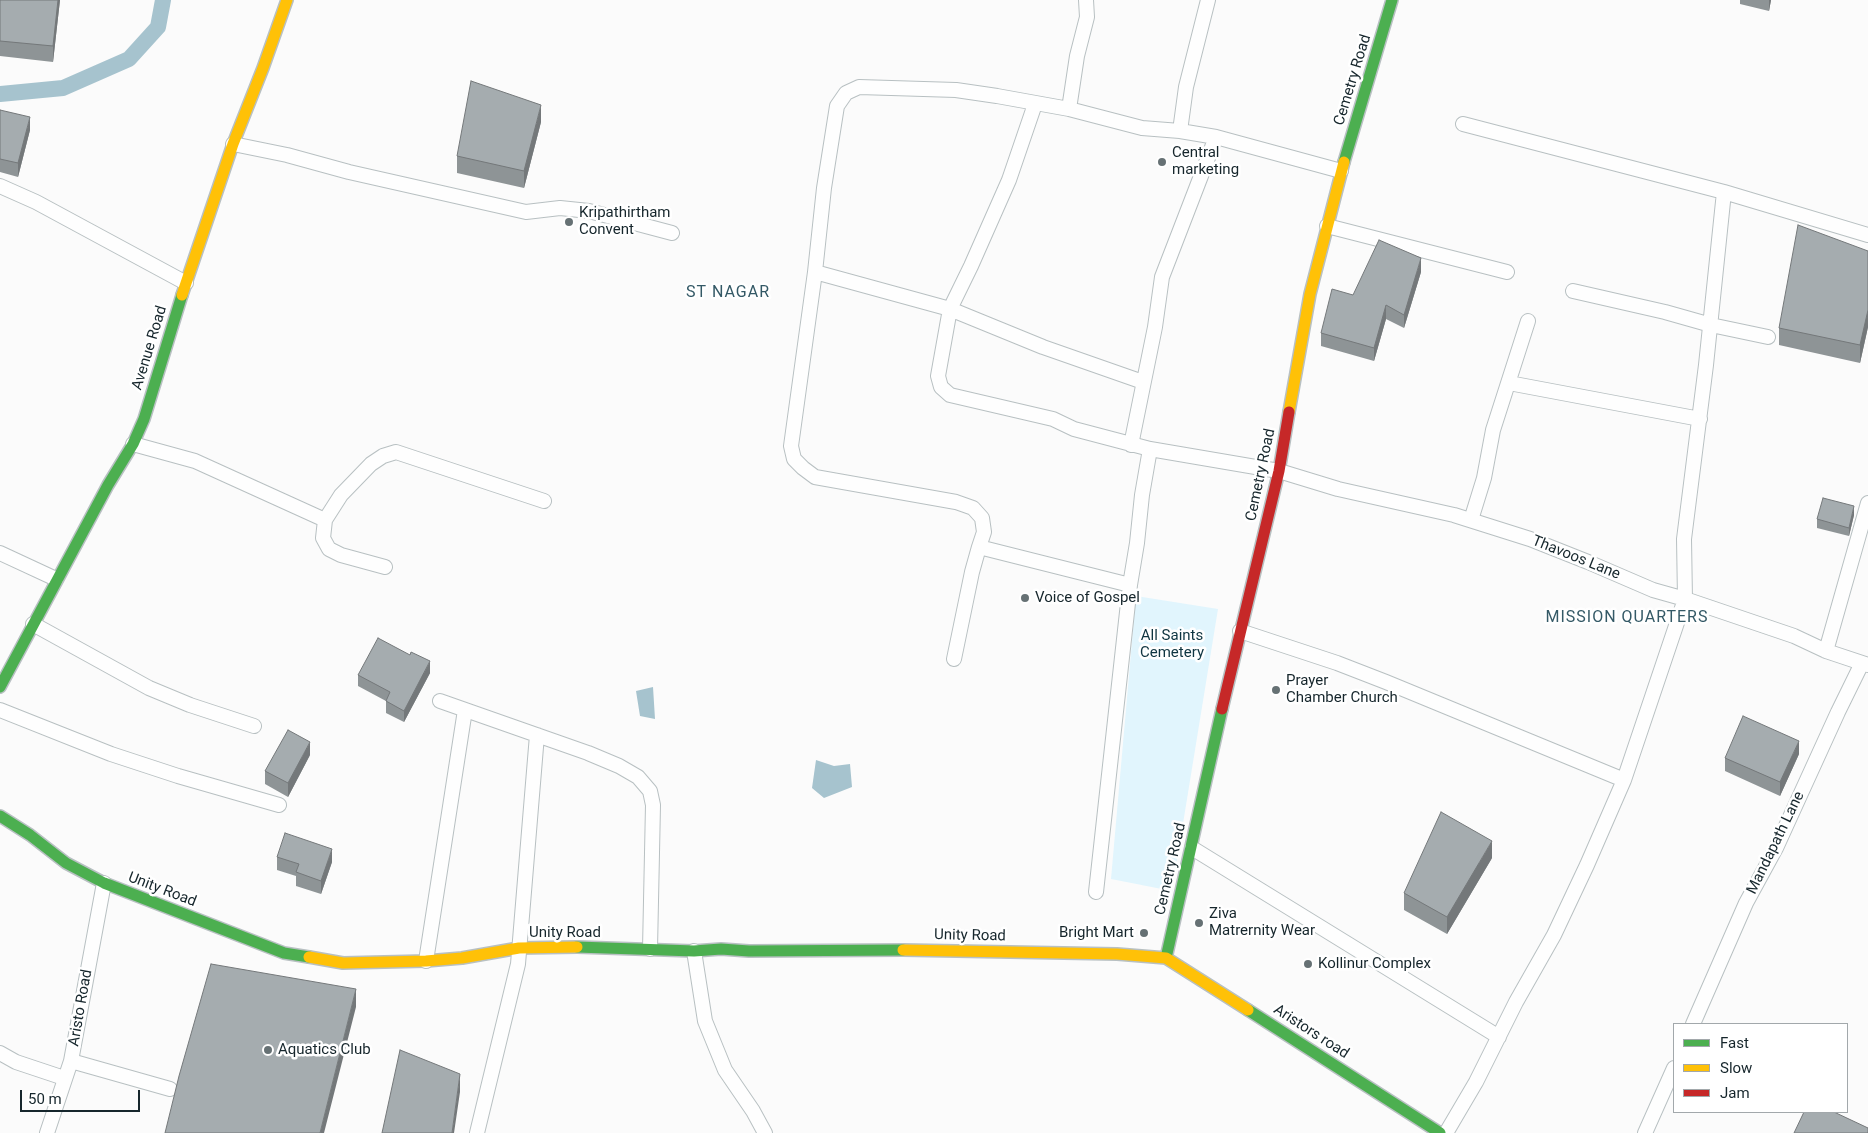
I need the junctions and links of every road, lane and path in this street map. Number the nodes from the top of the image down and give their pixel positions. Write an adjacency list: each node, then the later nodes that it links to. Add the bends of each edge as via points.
1 (287, 0): 10 (street, Avenue Road)
2 (1086, 0): 6 (street, via 1087,17)
3 (1208, 0): 8 (street, via 1186,87)
4 (1392, 0): 11 (street, Cemetry Road)
5 (1036, 104): 6 (street); 17 (street, via 956,90 859,87 846,93 838,106 824,188); 21 (street, Thavoos Lane, via 1009,180)
6 (1069, 109): 8 (street, via 1142,128)
7 (1463, 124): 13 (street)
8 (1180, 131): 9 (street)
9 (1216, 137): 11 (street); 25 (street, via 1162,277)
10 (233, 144): 15 (street, via 526,212 560,208 589,210); 19 (street, Avenue Road)
11 (1341, 171): 14 (street, Cemetry Road)
12 (0, 186): 19 (street)
13 (1724, 192): 16 (street); 23 (street)
14 (1327, 226): 18 (street); 31 (street, Cemetry Road, via 1310,294)
15 (672, 234)
16 (1868, 235)
17 (815, 272): 21 (street); 36 (street, via 791,446 794,459 815,477 956,502 973,508 982,518 984,532)
18 (1508, 272)
19 (186, 283): 28 (street, Avenue Road, via 144,419)
20 (1573, 291): 23 (street)
21 (950, 309): 25 (street, via 1043,347); 29 (street, Thavoos Lane, via 938,376 941,387 950,395 1053,419 1074,429)
22 (1528, 321): 26 (street)
23 (1711, 325): 24 (street); 27 (street)
24 (1768, 336)
25 (1143, 382): 29 (street)
26 (1509, 382): 27 (street); 35 (street, via 1493,430 1484,478)
27 (1700, 419): 41 (street, via 1684,539)
28 (133, 444): 34 (street, via 195,461); 39 (street, Avenue Road)
29 (1131, 445): 30 (street, Thavoos Lane)
30 (1150, 449): 31 (street, Thavoos Lane); 40 (street)
31 (1279, 471): 35 (street, Thavoos Lane, via 1338,489); 43 (street, Cemetry Road)
32 (544, 501): 34 (street, via 396,452 371,464 341,495)
33 (1868, 503): 44 (street)
34 (325, 520): 38 (street, via 322,538 329,549)
35 (1471, 520): 41 (street, Thavoos Lane, via 1530,539 1653,590)
36 (979, 547): 40 (street); 45 (street)
37 (0, 553): 39 (street)
38 (385, 567)
39 (56, 579): 42 (street, Avenue Road)
40 (1130, 585): 58 (street)
41 (1685, 599): 44 (street, Thavoos Lane, via 1794,636); 53 (street)
42 (33, 624): 47 (street, Avenue Road); 51 (street, via 149,688)
43 (1240, 631): 53 (street, via 1386,682); 56 (street, Cemetry Road)
44 (1826, 651): 46 (street, Thavoos Lane)
45 (954, 659)
46 (1865, 664): 64 (street, Mandapath Lane, via 1838,712 1776,848 1746,903)
47 (1, 684)
48 (440, 701): 50 (street)
49 (0, 710): 54 (street, via 111,754)
50 (465, 710): 52 (street); 63 (street)
51 (254, 726)
52 (537, 735): 59 (street); 60 (street, via 619,766 638,777 650,790 653,805)
53 (1624, 780): 65 (street, via 1554,935)
54 (279, 805)
55 (0, 816): 57 (street, Unity Road, via 66,863)
56 (1192, 848): 62 (street, Cemetry Road); 65 (street)
57 (104, 883): 63 (street, Unity Road, via 284,952 344,963); 67 (street, Aristo Road)
58 (1096, 892)
59 (519, 948): 60 (street, Unity Road); 63 (street, Unity Road); 72 (street, via 518,964)
60 (650, 948): 61 (street, Unity Road)
61 (694, 951): 62 (street, Unity Road, via 960,950); 73 (street, via 705,1021 725,1070)
62 (1166, 958): 74 (street, Aristors road)
63 (426, 961)
64 (1693, 1023)
65 (1499, 1037): 75 (street)
66 (0, 1053): 69 (street, via 16,1062)
67 (71, 1061): 69 (street); 70 (street, Aristo Road)
68 (1673, 1070): 76 (street)
69 (64, 1078): 71 (street)
70 (170, 1089)
71 (47, 1133)
72 (477, 1133)
73 (765, 1133)
74 (1440, 1133)
75 (1446, 1133)
76 (1645, 1133)

